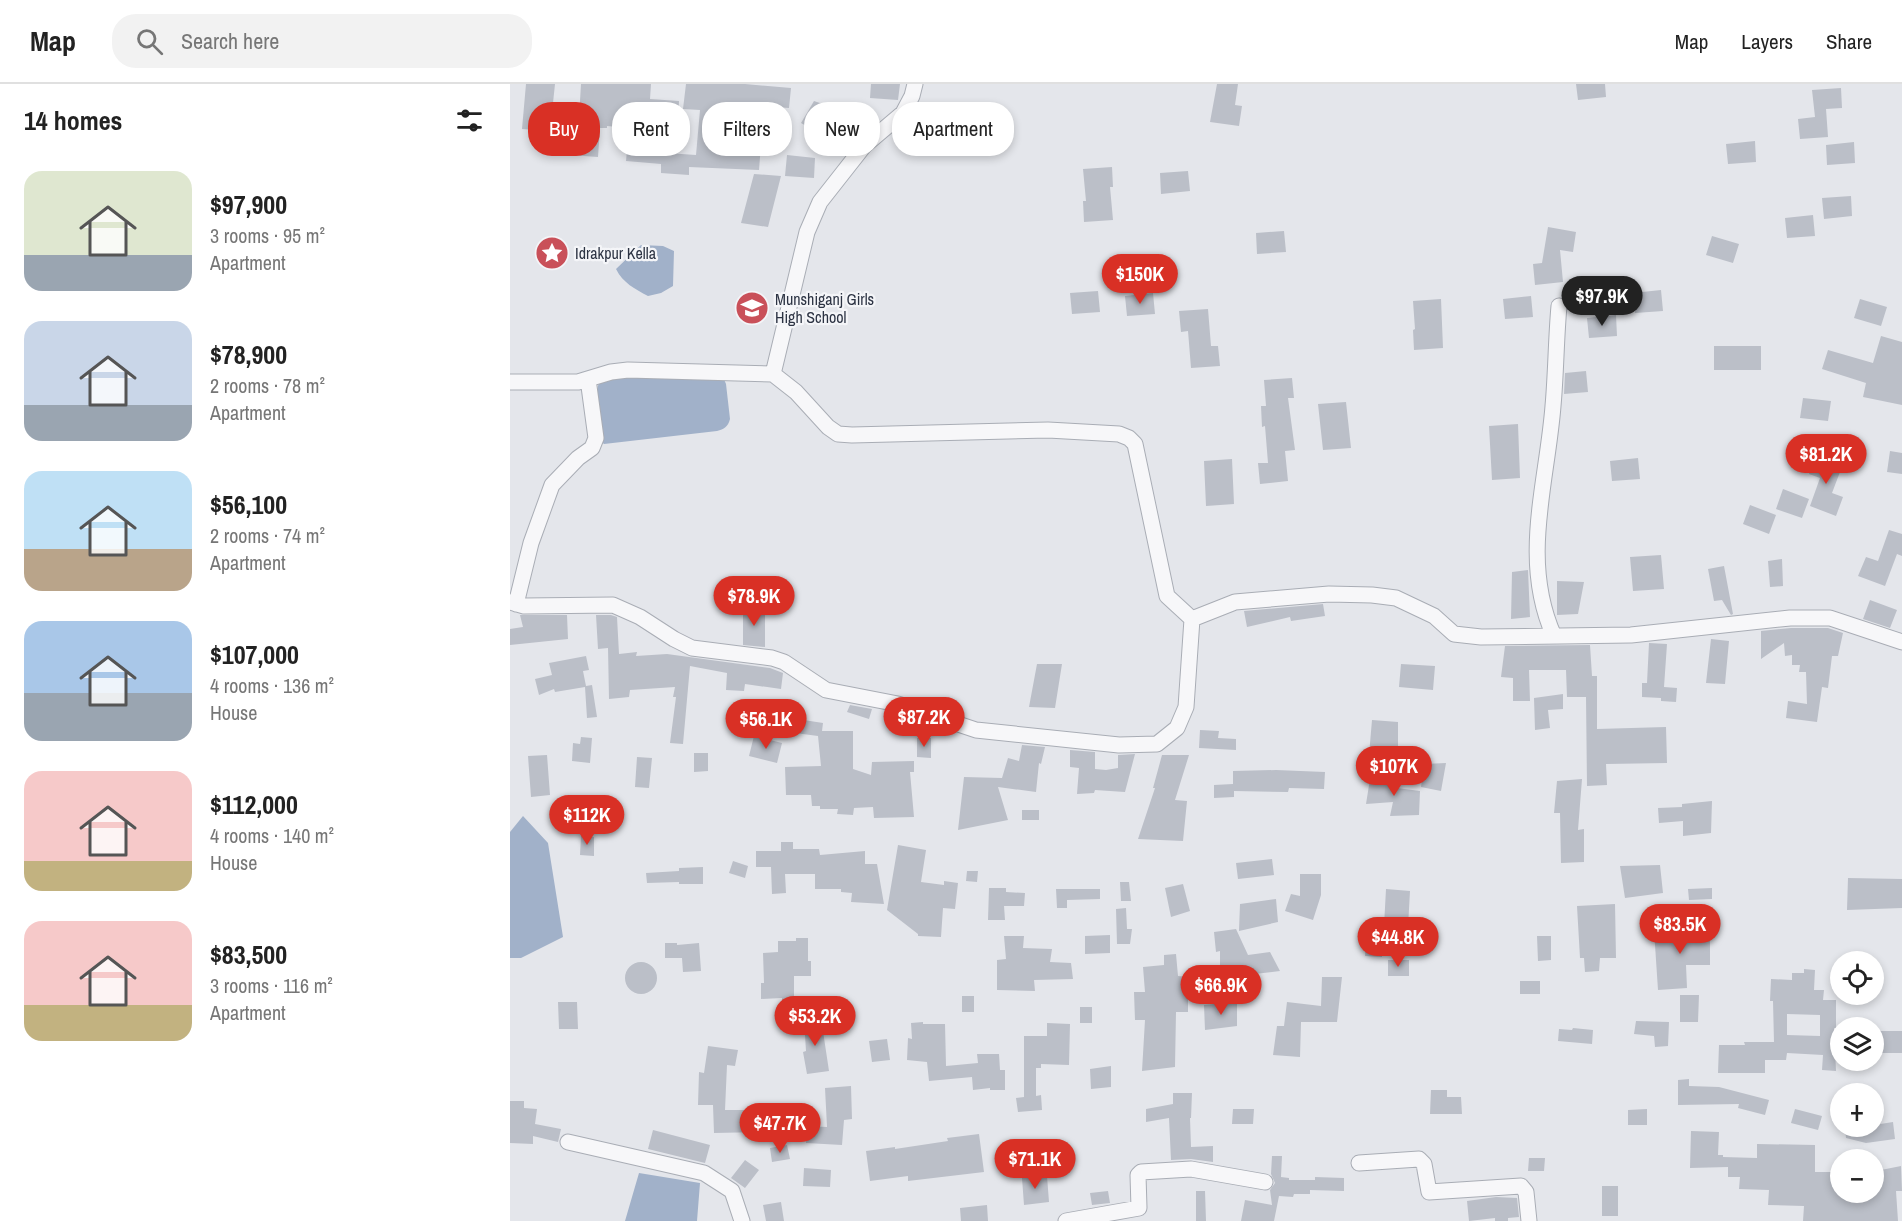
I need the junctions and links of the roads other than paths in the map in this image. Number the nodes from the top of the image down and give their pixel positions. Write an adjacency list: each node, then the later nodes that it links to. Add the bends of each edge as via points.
1 (915, 84): 3 (street, via 903,113 864,146 820,202 807,232)
2 (1559, 306): 8 (street, via 1553,406 1538,516 1538,578 1544,614)
3 (773, 374): 4 (street, via 628,370); 7 (street, via 838,434 1048,430 1129,438 1135,444 1167,596)
4 (588, 379): 5 (street); 6 (street, via 596,438 591,448 552,485)
5 (510, 382)
6 (513, 603): 7 (street, via 613,605 692,648 778,660 826,690 898,704 975,730 1119,745 1157,744 1177,728 1186,707)
7 (1192, 620): 8 (street, via 1235,602 1329,594 1372,595 1396,598 1434,616 1454,634)
8 (1554, 636): 9 (street, via 1631,635 1830,618)
9 (1902, 642)
10 (568, 1142): 14 (street, via 704,1173 732,1191)
11 (1359, 1163): 16 (street, via 1419,1159 1424,1164 1429,1192 1521,1186 1526,1192)
12 (1265, 1182): 13 (street, via 1191,1169 1141,1172 1138,1175)
13 (1142, 1214): 15 (street)
14 (742, 1221)
15 (1066, 1221)
16 (1529, 1221)

